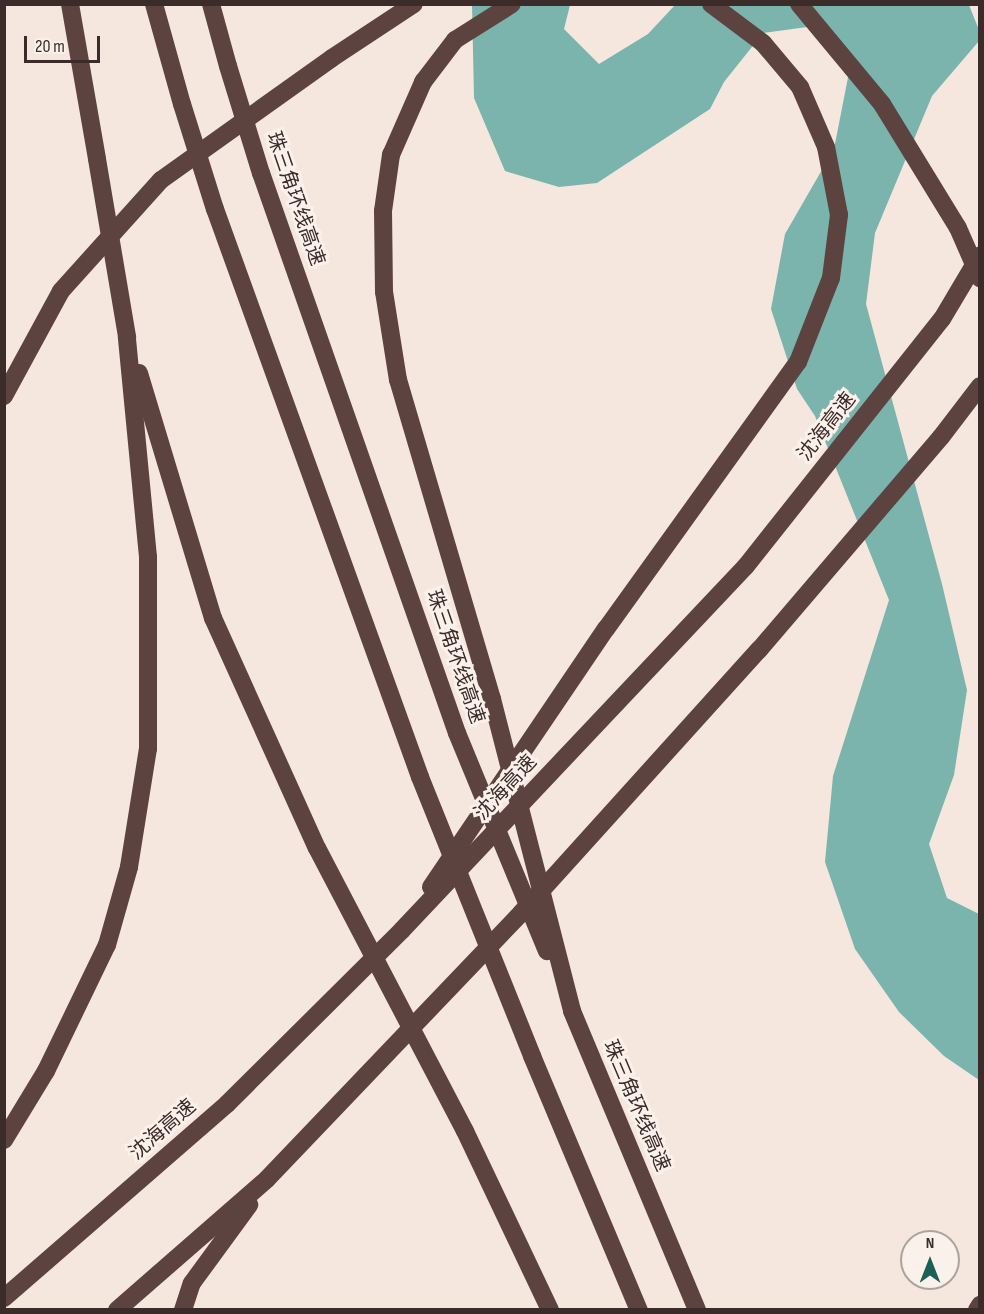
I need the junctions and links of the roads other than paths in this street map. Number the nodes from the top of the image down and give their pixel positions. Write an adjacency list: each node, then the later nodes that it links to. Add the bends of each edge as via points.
1 (70, 4): 10 (highway, bridge)
2 (154, 4): 22 (highway, bridge, via 215,209 420,777)
3 (211, 4): 14 (highway, 珠三角环线高速, bridge, via 261,173 457,733)
4 (414, 4): 12 (highway, via 161,180 61,291)
5 (512, 4): 14 (highway, bridge, via 455,40 423,82 391,155 383,211 384,292 398,380 492,699)
6 (711, 4): 13 (highway, via 763,43 800,87 826,147 839,215 831,278 798,362 606,629)
7 (799, 4): 9 (highway, bridge, via 882,104 958,228)
8 (980, 255): 13 (highway, 沈海高速, via 942,319 747,566)
9 (980, 278)
10 (127, 337): 15 (highway, via 148,557 148,749 129,867 107,945 46,1071); 21 (highway, bridge, via 213,618 317,848 465,1131)
11 (980, 386): 16 (highway, via 759,650 521,913)
12 (4, 396)
13 (402, 930): 17 (highway, 沈海高速, via 227,1104)
14 (572, 1011): 23 (highway, 珠三角环线高速)
15 (4, 1140)
16 (267, 1179): 19 (highway); 20 (highway, via 192,1283)
17 (4, 1298)
18 (980, 1305): 24 (highway)
19 (117, 1310)
20 (183, 1310)
21 (550, 1310)
22 (639, 1310)
23 (698, 1310)
24 (977, 1310)

